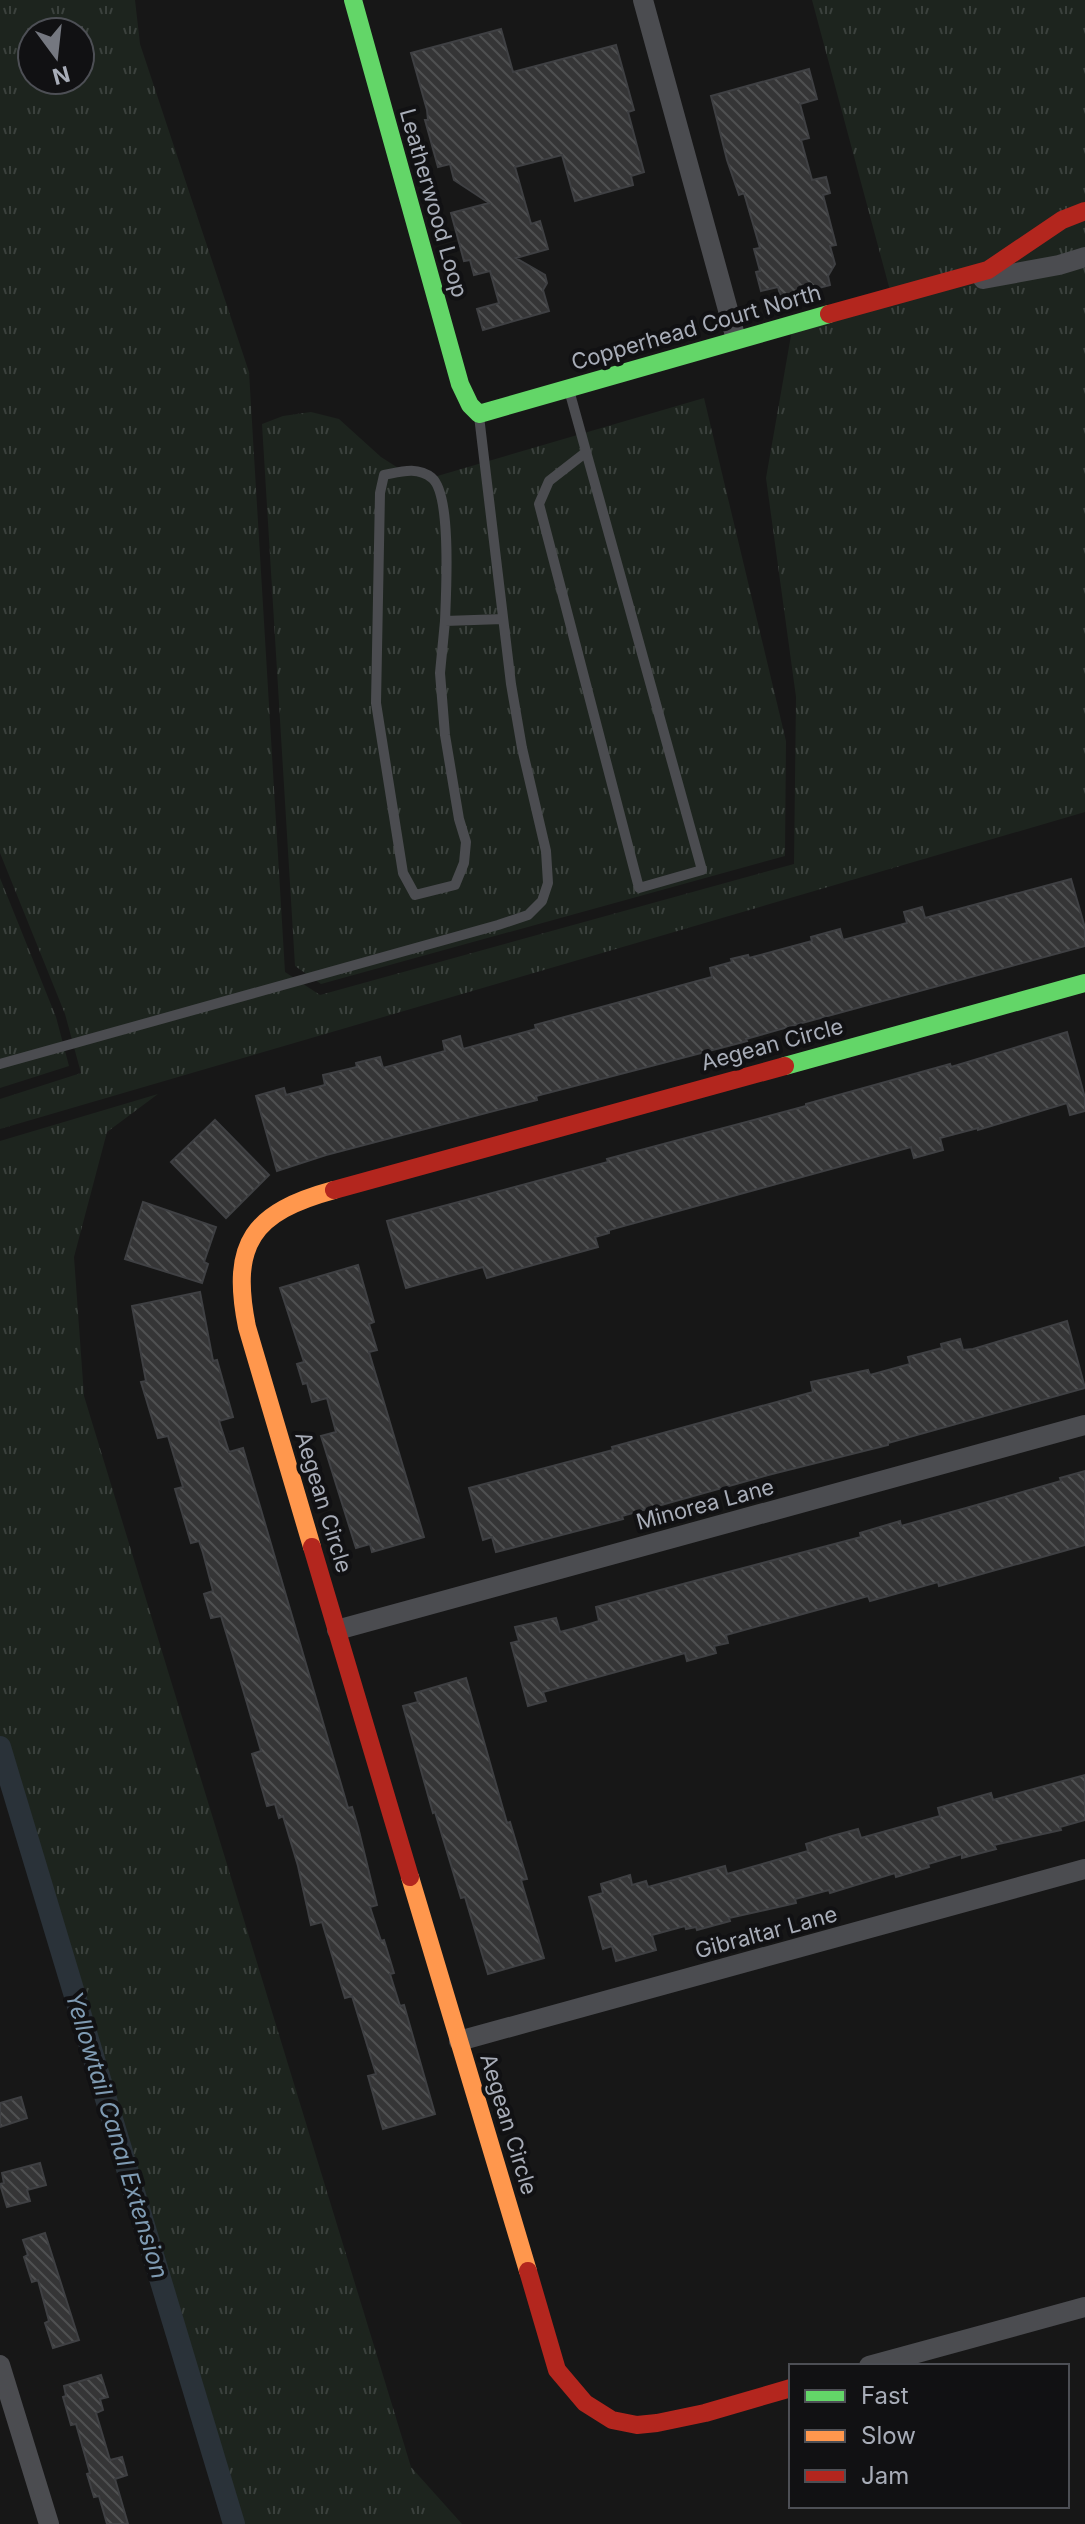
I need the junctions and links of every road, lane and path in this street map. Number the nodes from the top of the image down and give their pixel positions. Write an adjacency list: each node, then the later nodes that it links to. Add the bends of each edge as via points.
1 (353, 0): 8 (street, Leatherwood Loop, via 460,384)
2 (643, 0): 6 (street)
3 (1085, 211): 5 (street, Copperhead Court North, via 1062,220 988,270)
4 (1085, 257): 5 (street, Copperhead Court North)
5 (928, 288): 6 (street, Copperhead Court North)
6 (736, 339): 7 (street, Copperhead Court North)
7 (569, 388): 8 (street, Copperhead Court North); 9 (lane)
8 (479, 414): 10 (lane)
9 (585, 453): 9 (lane, via 702,870 639,888 539,504 549,481)
10 (503, 619): 11 (lane); 13 (lane, via 522,748 546,851 548,883 542,901 528,915)
11 (445, 621): 11 (lane, via 440,673 466,842 464,863 455,885 415,895 403,873 376,703 384,475 410,469 432,479 441,494 447,555)
12 (1085, 983): 15 (street, Aegean Circle, via 305,1198 253,1235 240,1293 247,1327)
13 (0, 1064)
14 (1085, 1425): 15 (street, Minorea Lane)
15 (337, 1630): 17 (street, Aegean Circle)
16 (1085, 1869): 17 (street, Gibraltar Lane)
17 (459, 2041): 21 (street, Aegean Circle, via 557,2370 572,2394 623,2424 648,2425)
18 (1085, 2307): 19 (street)
19 (876, 2364)
20 (0, 2365): 22 (street)
21 (789, 2389)
22 (49, 2524)

